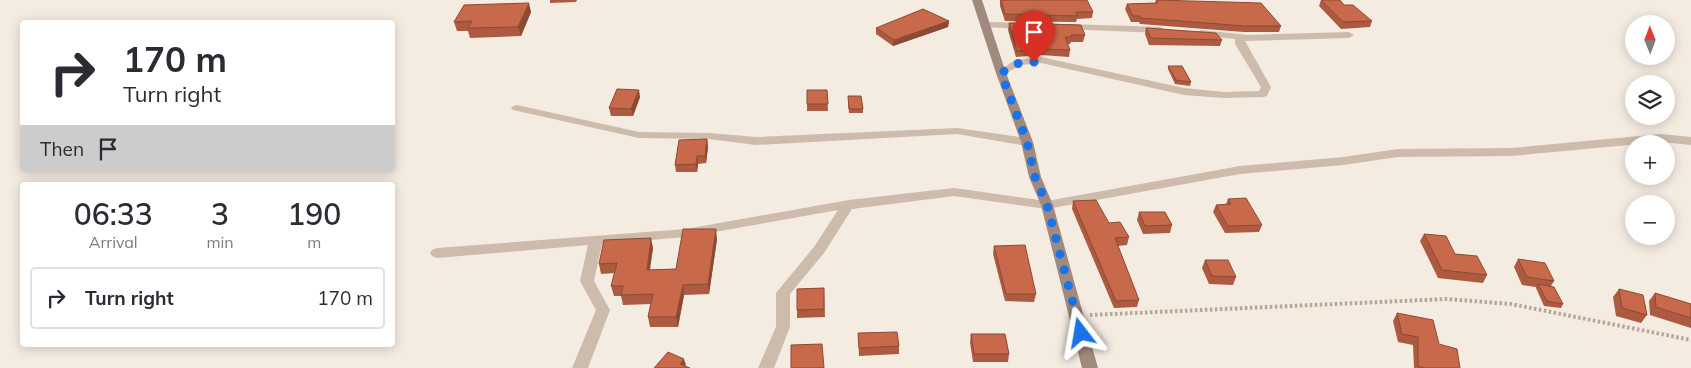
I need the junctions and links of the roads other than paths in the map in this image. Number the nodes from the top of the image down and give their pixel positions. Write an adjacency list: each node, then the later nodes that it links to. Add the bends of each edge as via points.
1 (978, 0): 2 (street)
2 (986, 26): 3 (street); 9 (street)
3 (1035, 27)
4 (1054, 27): 5 (street)
5 (1170, 31)
6 (1189, 32): 8 (street)
7 (1349, 35): 8 (street)
8 (1245, 37): 9 (street, via 1240,39 1240,44 1266,87 1263,94 1212,95 1178,90 1048,62 1021,62)
9 (1001, 73): 12 (street)
10 (517, 108): 12 (street, via 639,135 709,136 756,141 957,131)
11 (1691, 140): 14 (street, via 1661,138 1512,152 1398,153 1240,170)
12 (1027, 142): 14 (street, via 1035,177)
13 (850, 204): 14 (street, via 954,192); 15 (street, via 686,233); 18 (street, via 819,250 783,293 783,327)
14 (1047, 205): 19 (street)
15 (596, 240): 16 (street); 17 (street, via 586,281 603,310)
16 (437, 252)
17 (580, 368)
18 (766, 368)
19 (1090, 368)

